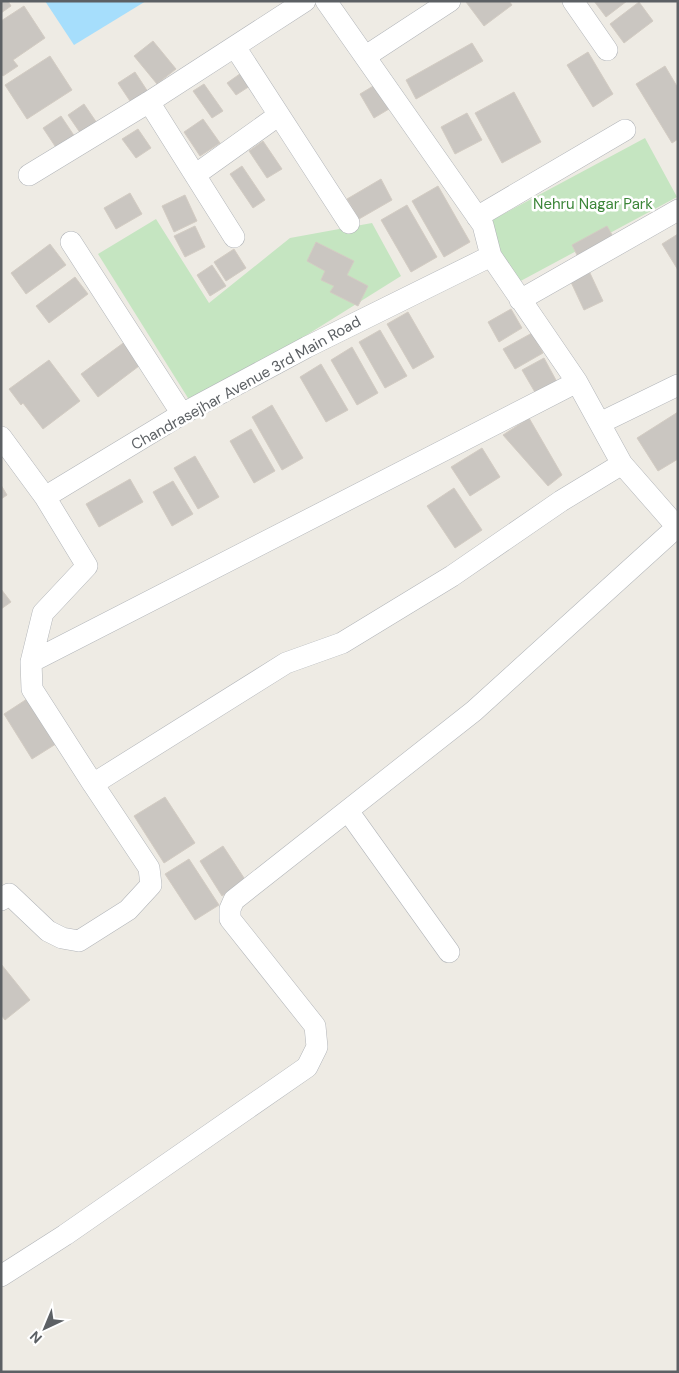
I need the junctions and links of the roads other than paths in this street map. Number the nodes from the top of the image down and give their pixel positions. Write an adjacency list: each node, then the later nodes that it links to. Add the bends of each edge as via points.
1 (305, 1): 5 (street)
2 (326, 1): 7 (street)
3 (450, 1): 7 (street)
4 (573, 1): 6 (street)
5 (235, 47): 8 (street); 9 (street)
6 (607, 50)
7 (366, 56): 14 (street)
8 (149, 102): 11 (street); 12 (street)
9 (279, 115): 12 (street); 15 (street)
10 (624, 130): 14 (street)
11 (29, 175)
12 (195, 175): 16 (street)
13 (678, 210): 19 (street)
14 (477, 217): 18 (street, via 483,225)
15 (349, 223)
16 (234, 236)
17 (71, 242): 22 (street)
18 (490, 256): 19 (street); 22 (street, Chandrasejhar Avenue 3rd Main Road, via 307,347)
19 (520, 300): 20 (street)
20 (576, 382): 23 (street); 28 (street)
21 (678, 385): 23 (street)
22 (182, 414): 26 (street, Chandrasejhar Avenue 3rd Main Road)
23 (600, 423): 25 (street)
24 (1, 437): 26 (street)
25 (622, 464): 27 (street); 29 (street, via 351,638 286,663)
26 (46, 497): 28 (street, via 88,566 43,612)
27 (677, 527): 30 (street, via 474,711)
28 (31, 662): 29 (street, via 32,689)
29 (93, 784): 31 (street, via 149,868 151,885 128,910 79,941 48,931 9,894)
30 (348, 811): 32 (street); 33 (street, via 234,900 230,909 230,919 315,1026 318,1047 307,1067)
31 (1, 900)
32 (450, 952)
33 (1, 1276)

